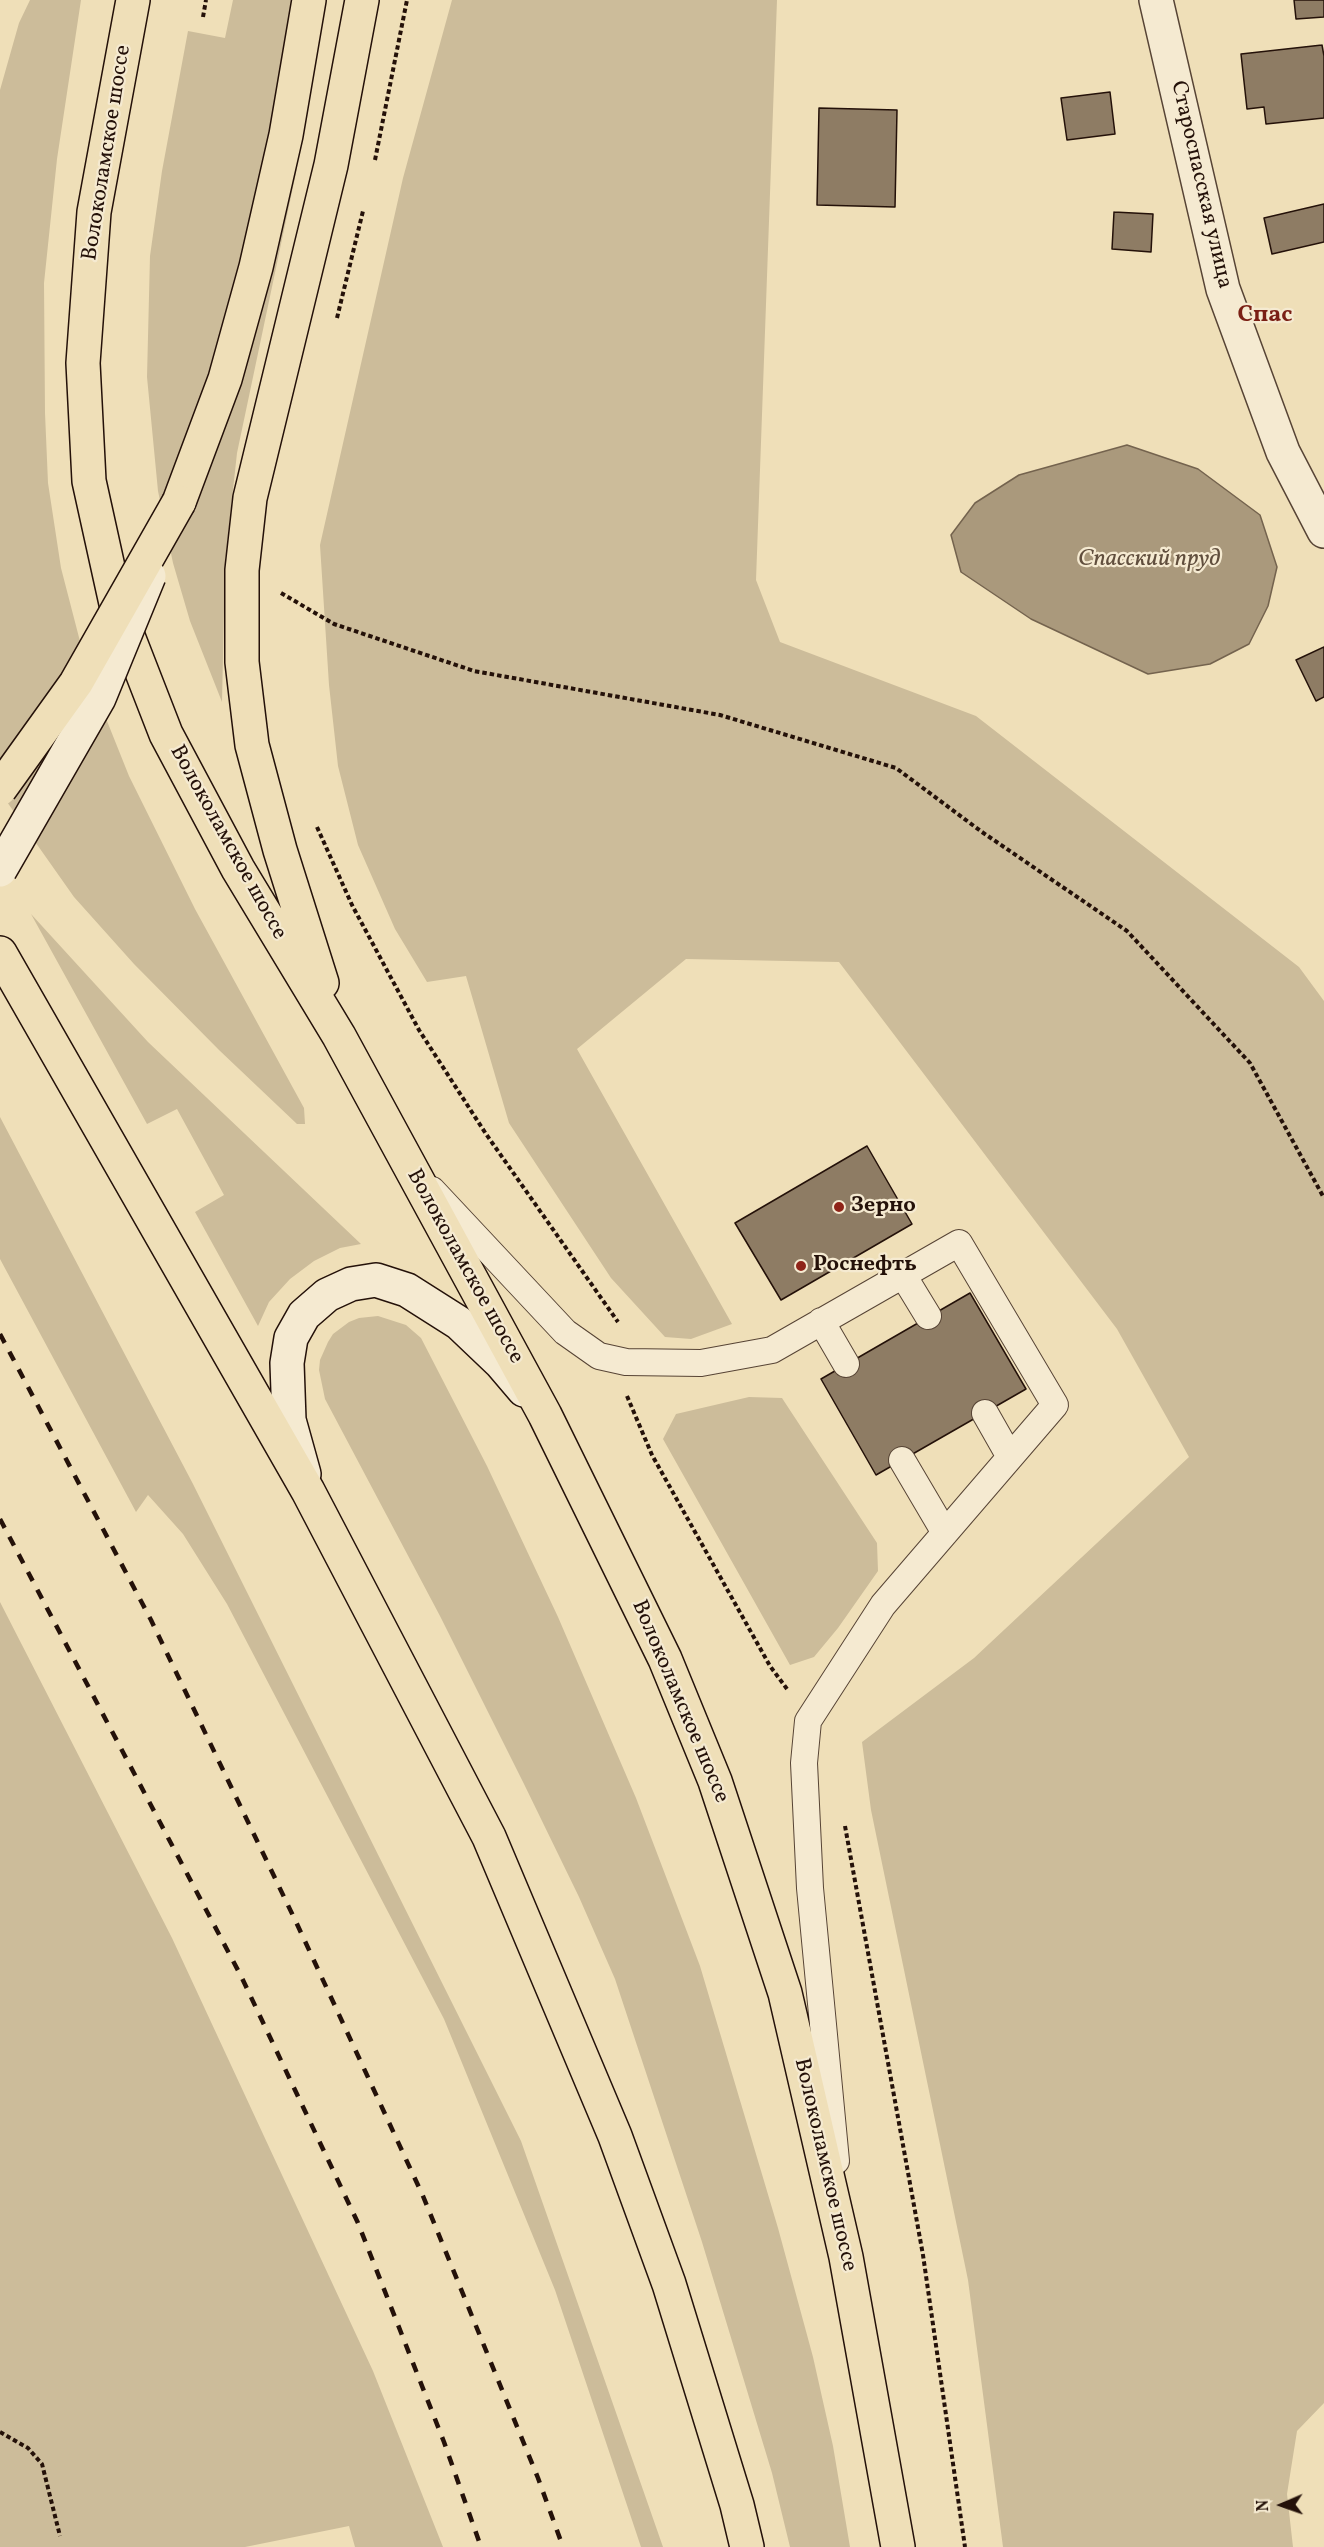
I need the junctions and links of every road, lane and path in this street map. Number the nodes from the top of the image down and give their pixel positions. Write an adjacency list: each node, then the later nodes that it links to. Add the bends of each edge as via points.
1 (133, 0): 18 (main road, Волоколамское шоссе, via 94,212 83,363 89,482 117,608 166,734 238,869)
2 (206, 0): 7 (path)
3 (309, 0): 11 (main road, via 286,135 256,267 225,379)
4 (362, 0): 18 (main road, via 331,165 250,498 242,570 242,662 252,745 279,850)
5 (407, 0): 8 (path)
6 (1156, 0): 12 (main road, Староспасская улица, via 1223,290 1283,452)
7 (203, 17)
8 (375, 162)
9 (365, 206): 10 (path)
10 (335, 327)
11 (179, 502): 14 (main road, bridge, via 76,683); 16 (main road, bridge, via 99,698)
12 (1324, 531)
13 (280, 600): 20 (path, via 281,592 334,624 474,671 720,715 896,768 1127,931 1250,1063)
14 (0, 789)
15 (315, 822): 24 (path, via 352,905 419,1030 486,1134 625,1332)
16 (0, 870)
17 (0, 953): 30 (main road)
18 (339, 1036): 19 (main road, Волоколамское шоссе)
19 (406, 1162): 24 (lane, via 565,1332 599,1356); 27 (main road, Волоколамское шоссе)
20 (1324, 1198)
21 (903, 1275): 22 (lane); 23 (lane); 28 (lane, via 959,1243 1055,1405)
22 (928, 1316)
23 (821, 1321): 24 (lane, via 772,1350 701,1363); 25 (lane)
24 (626, 1362): 32 (path, via 625,1392 652,1455 770,1666)
25 (846, 1364)
26 (985, 1413): 28 (lane)
27 (545, 1415): 30 (main road, via 501,1363 459,1323 407,1290 376,1280 351,1284 327,1295 304,1315 291,1338 286,1363 289,1420); 34 (main road, Волоколамское шоссе, via 664,1659 715,1781 785,1993)
28 (1010, 1457): 31 (lane)
29 (902, 1460): 31 (lane)
30 (308, 1491): 37 (main road, via 489,1838 556,1993 615,2136 669,2284)
31 (945, 1533): 32 (lane, via 883,1605)
32 (808, 1721): 34 (lane, via 804,1763 810,1888)
33 (845, 1822): 39 (path, via 923,2255)
34 (846, 2257): 38 (main road, Волоколамское шоссе)
35 (0, 2432): 36 (path, via 28,2448 42,2464)
36 (60, 2536)
37 (747, 2547)
38 (898, 2547)
39 (965, 2547)

